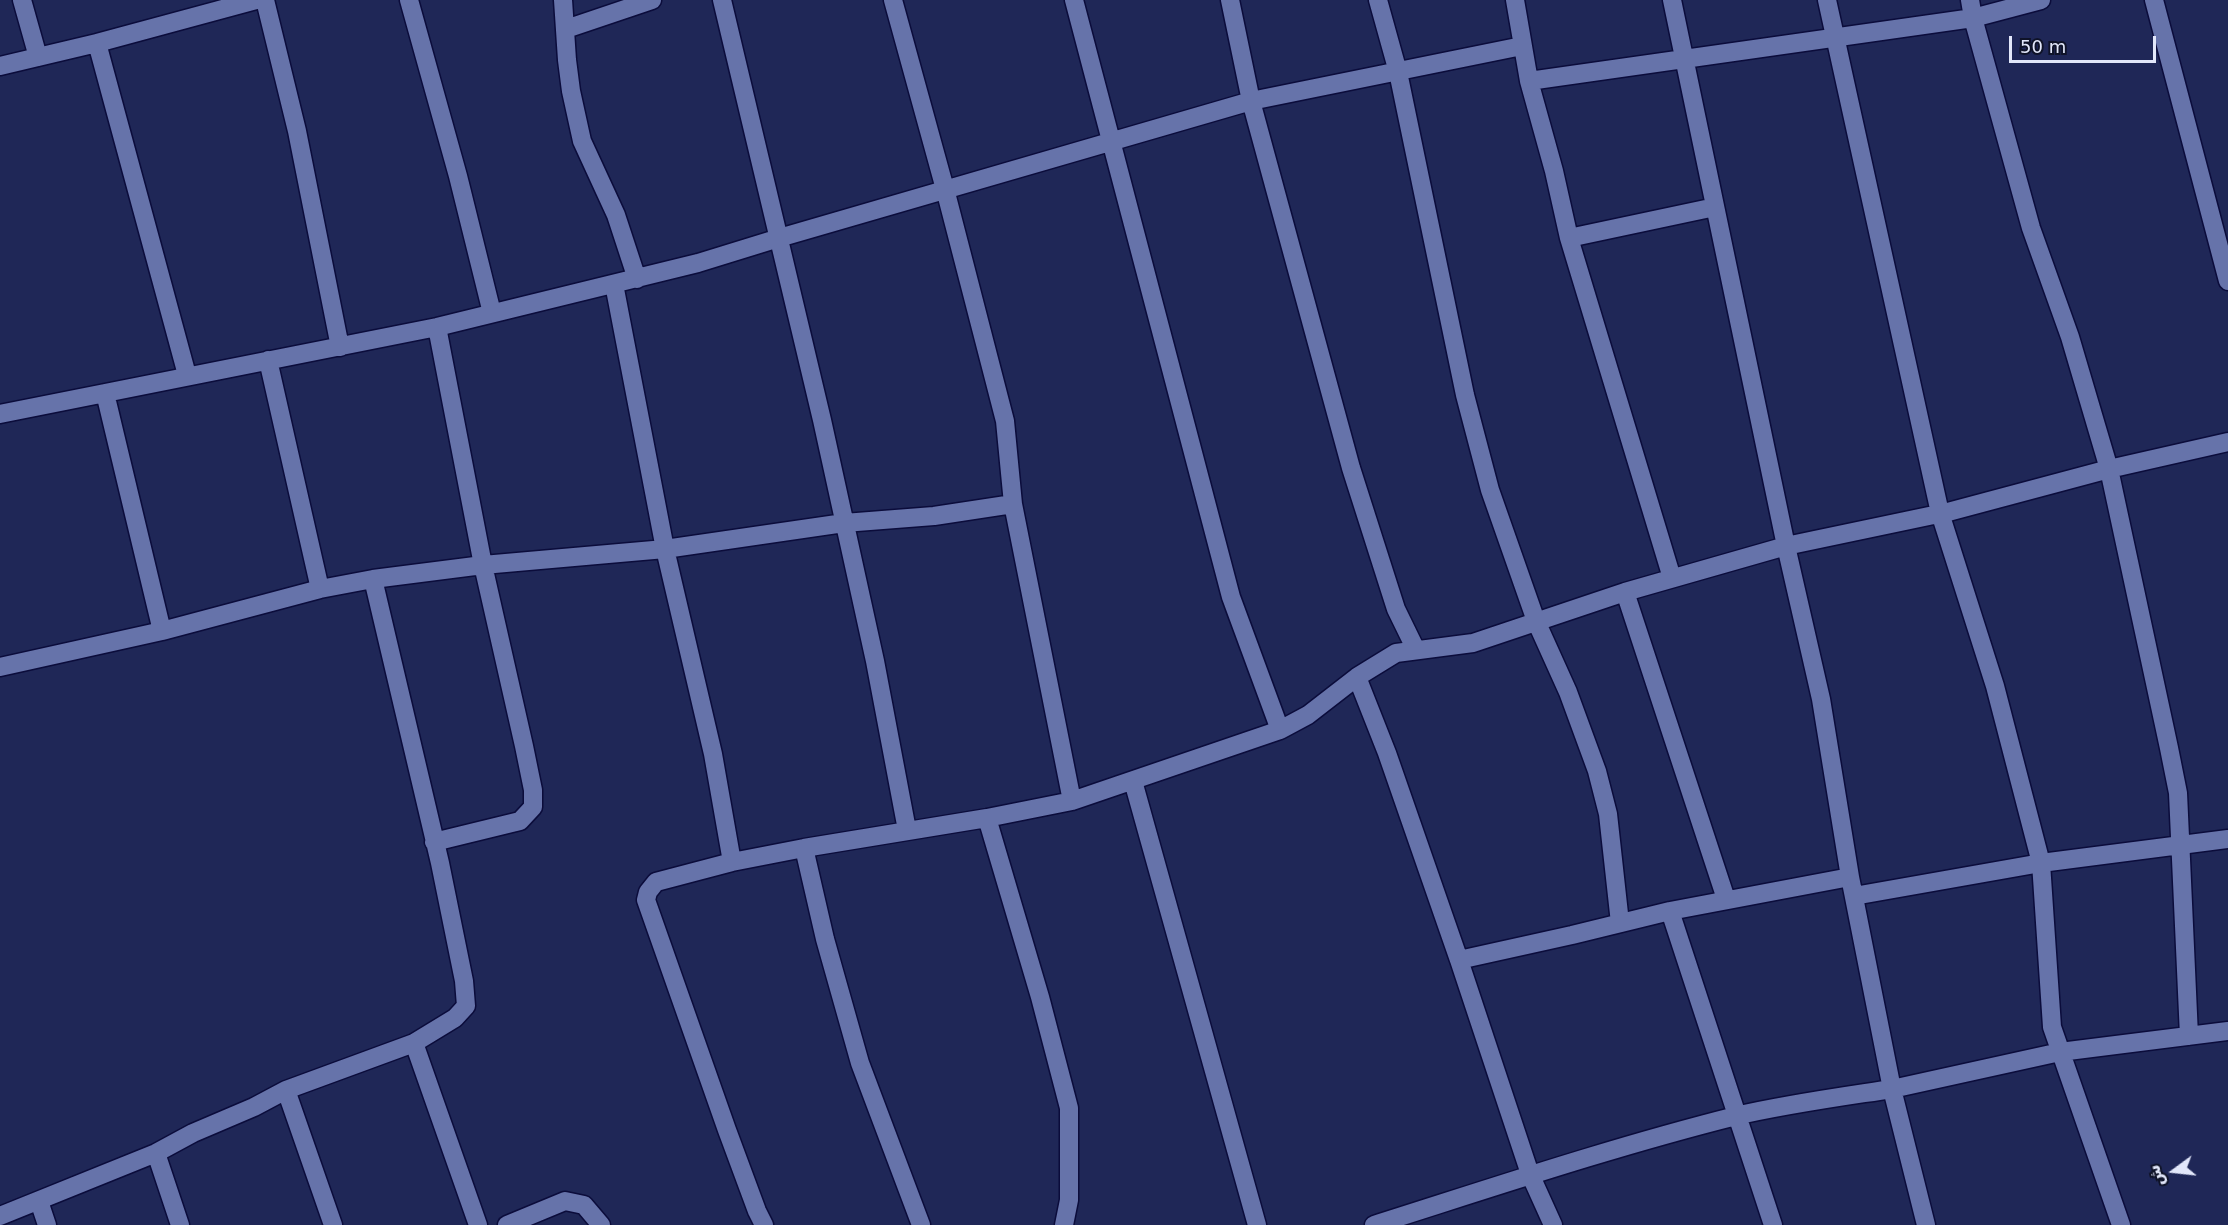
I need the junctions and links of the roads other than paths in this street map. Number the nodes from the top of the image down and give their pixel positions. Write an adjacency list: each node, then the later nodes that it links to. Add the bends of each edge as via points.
1 (22, 0): 24 (street)
2 (256, 0): 18 (street)
3 (265, 0): 40 (street, via 297,131)
4 (409, 0): 38 (street)
5 (563, 0): 20 (street)
6 (652, 0): 20 (street)
7 (722, 0): 33 (street)
8 (893, 0): 31 (street)
9 (1074, 0): 30 (street)
10 (1230, 0): 29 (street)
11 (1378, 0): 27 (street)
12 (1515, 0): 23 (street)
13 (1672, 0): 25 (street)
14 (1827, 0): 21 (street)
15 (1970, 0): 19 (street)
16 (2041, 0): 19 (street)
17 (2154, 0): 36 (street)
18 (189, 8): 22 (street)
19 (1973, 18): 21 (street); 46 (street, via 2031,228 2070,337)
20 (566, 29): 35 (street, via 571,91 582,141 616,215)
21 (1836, 37): 25 (street); 48 (street)
22 (97, 43): 24 (street); 42 (street)
23 (1522, 45): 27 (street); 28 (street)
24 (38, 57): 26 (street)
25 (1683, 58): 28 (street); 32 (street)
26 (0, 66)
27 (1398, 72): 29 (street); 57 (street, via 1465,395 1490,490)
28 (1529, 81): 34 (street)
29 (1251, 101): 30 (street); 59 (street, via 1350,468 1396,609)
30 (1113, 141): 31 (street); 62 (street, via 1231,597)
31 (945, 189): 33 (street); 47 (street, via 1005,421)
32 (1715, 207): 34 (street); 50 (street)
33 (779, 238): 35 (street); 49 (street)
34 (1569, 238): 53 (street)
35 (637, 279): 37 (street)
36 (2228, 281)
37 (614, 284): 38 (street); 51 (street)
38 (492, 313): 39 (street)
39 (437, 327): 40 (street); 52 (street)
40 (340, 347): 41 (street)
41 (268, 360): 42 (street); 55 (street)
42 (187, 375): 43 (street)
43 (105, 393): 44 (street); 58 (street)
44 (0, 414)
45 (2228, 442): 46 (street)
46 (2109, 469): 48 (street); 69 (street, via 2178,793)
47 (1013, 504): 49 (street, via 934,516); 64 (street)
48 (1940, 513): 50 (street); 72 (street, via 1995,686)
49 (844, 523): 51 (street); 66 (street)
50 (1786, 546): 53 (street); 73 (street, via 1821,699)
51 (665, 549): 52 (street); 71 (street, via 713,754)
52 (483, 565): 54 (street); 68 (street, via 524,746 533,807 520,820)
53 (1672, 578): 56 (street)
54 (373, 579): 55 (street); 68 (street)
55 (320, 590): 58 (street)
56 (1625, 592): 57 (street); 75 (street)
57 (1536, 621): 59 (street, via 1473,643); 77 (street, via 1597,771 1608,814)
58 (162, 631): 60 (street)
59 (1416, 650): 61 (street, via 1396,653)
60 (0, 667)
61 (1357, 677): 62 (street, via 1308,715); 78 (street, via 1388,753)
62 (1280, 730): 63 (street)
63 (1133, 781): 64 (street); 100 (street)
64 (1072, 801): 65 (street)
65 (987, 818): 66 (street); 99 (street, via 1069,1108 1069,1200)
66 (907, 830): 70 (street)
67 (2228, 839): 69 (street)
68 (434, 842): 81 (street, via 466,1006 455,1018)
69 (2181, 846): 72 (street); 80 (street)
70 (804, 848): 71 (street); 98 (street, via 860,1063)
71 (732, 862): 97 (street, via 656,882 646,900)
72 (2041, 863): 74 (street); 82 (street, via 2049,1001)
73 (1850, 876): 74 (street); 75 (street)
74 (1854, 896): 83 (street)
75 (1726, 899): 76 (street)
76 (1670, 910): 77 (street); 85 (street)
77 (1620, 923): 78 (street)
78 (1459, 960): 87 (street)
79 (2228, 1031): 80 (street)
80 (2189, 1036): 82 (street)
81 (414, 1043): 84 (street); 94 (street)
82 (2060, 1052): 83 (street); 105 (street)
83 (1892, 1089): 85 (street); 104 (street)
84 (286, 1090): 86 (street); 93 (street)
85 (1736, 1116): 87 (street); 103 (street)
86 (156, 1153): 88 (street); 92 (street)
87 (1530, 1174): 90 (street); 102 (street)
88 (39, 1201): 89 (street); 91 (street)
89 (0, 1216)
90 (1396, 1222): 101 (street)
91 (47, 1225)
92 (180, 1225)
93 (333, 1225)
94 (478, 1225)
95 (507, 1225): 96 (street, via 565,1201 584,1204)
96 (601, 1225)
97 (764, 1225)
98 (921, 1225)
99 (1064, 1225)
100 (1257, 1225)
101 (1374, 1225)
102 (1553, 1225)
103 (1773, 1225)
104 (1926, 1225)
105 (2121, 1225)

